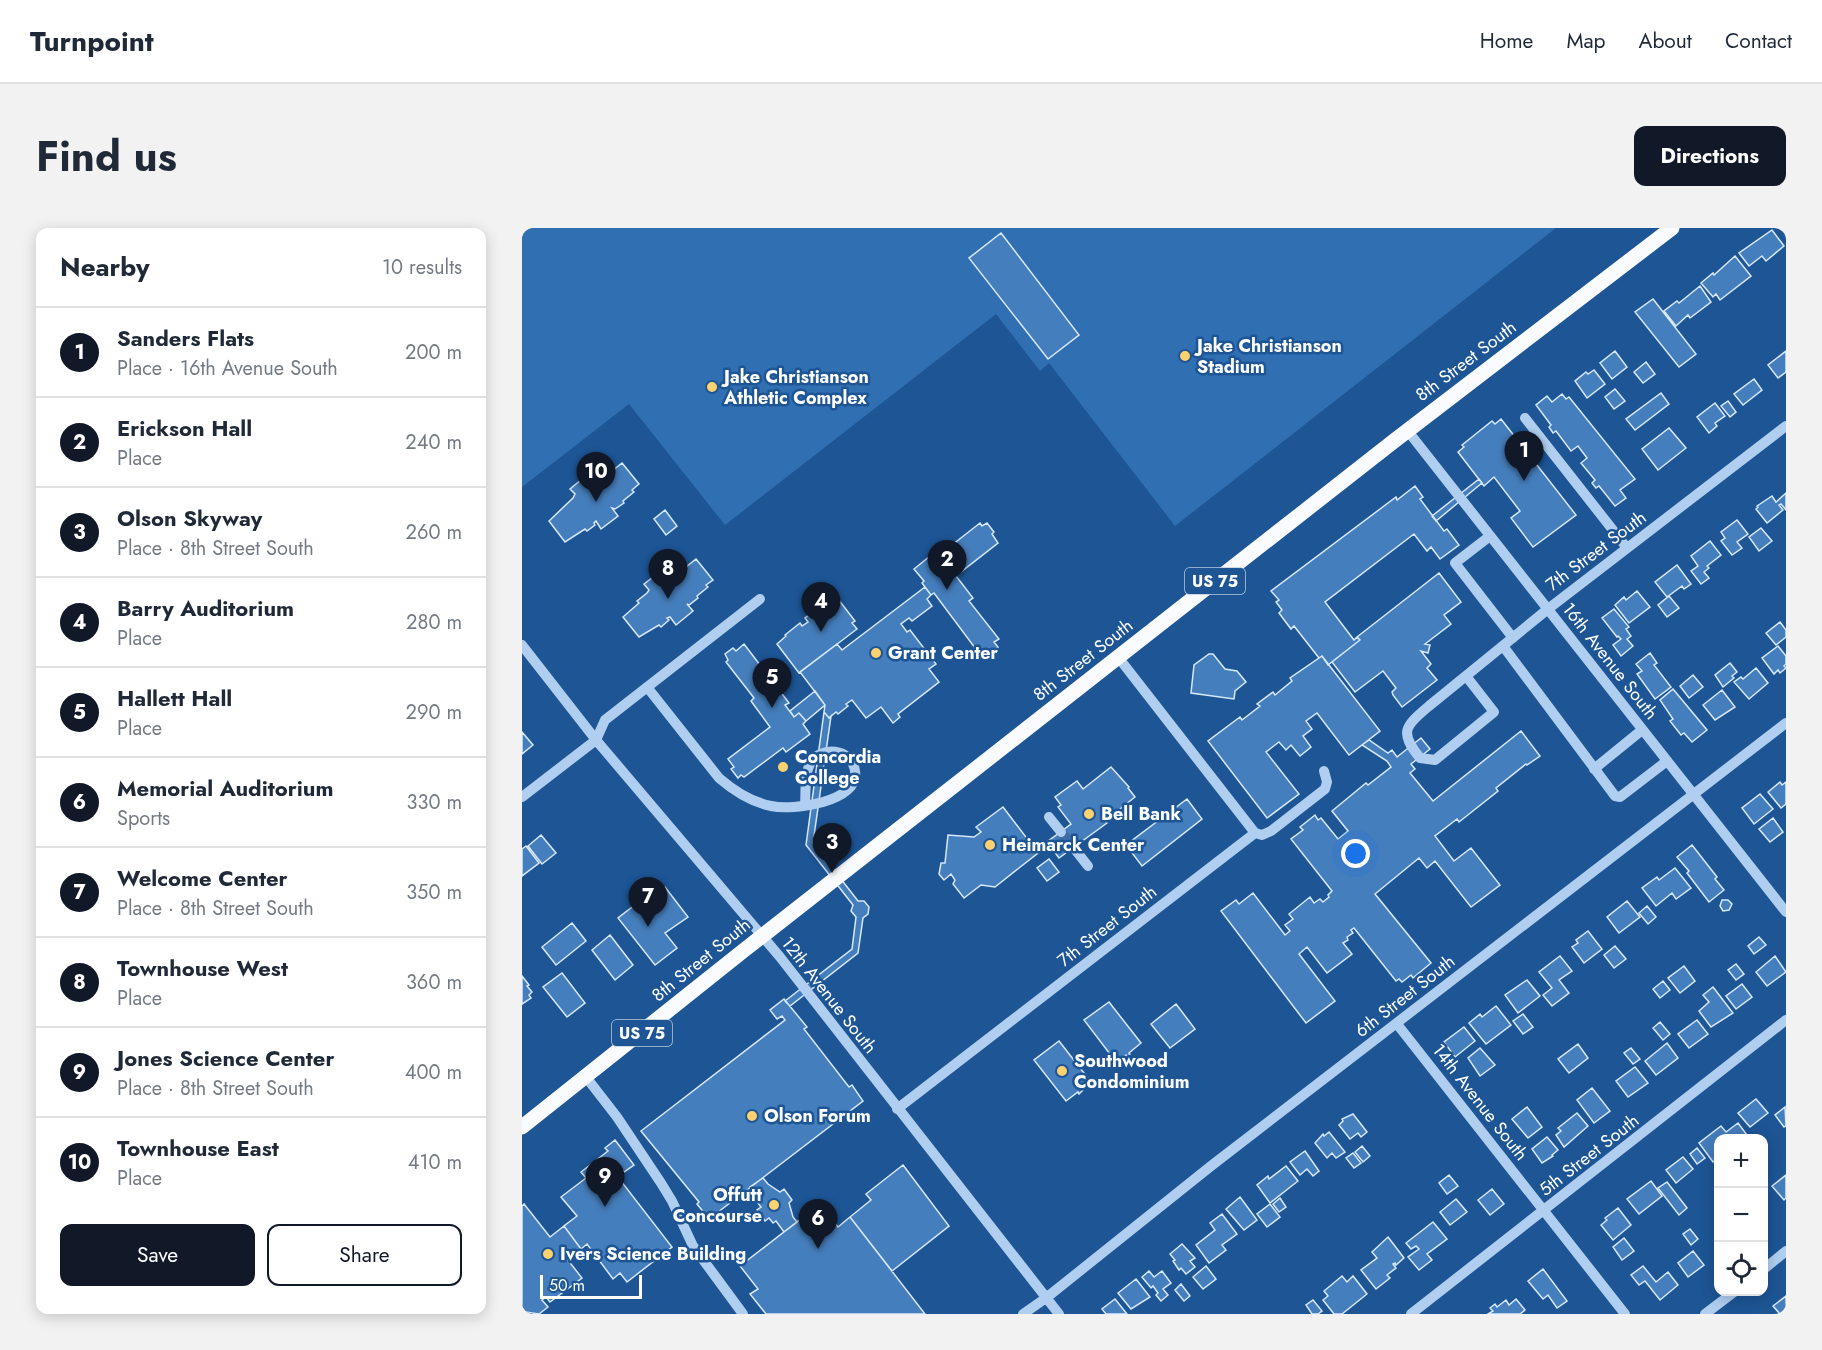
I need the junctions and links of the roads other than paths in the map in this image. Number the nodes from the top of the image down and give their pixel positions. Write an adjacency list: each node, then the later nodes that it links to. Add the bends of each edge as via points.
1 (1672, 228): 4 (main road, 8th Street South / US 75)
2 (1525, 418): 6 (street)
3 (1786, 426): 6 (street, 7th Street South)
4 (1407, 430): 5 (street, 16th Avenue South); 12 (main road, 8th Street South / US 75)
5 (1490, 536): 8 (street, 16th Avenue South); 9 (street, via 1455,563)
6 (1627, 548): 8 (street, 7th Street South)
7 (760, 599): 14 (street)
8 (1548, 609): 9 (street, 7th Street South); 16 (street, 16th Avenue South)
9 (1513, 638): 11 (street, 7th Street South)
10 (522, 645): 17 (street, 12th Avenue South)
11 (1503, 646): 13 (street, 7th Street South); 19 (street)
12 (1118, 657): 26 (street); 30 (main road, 8th Street South / US 75)
13 (1466, 676): 13 (street, 7th Street South, via 1407,727 1409,745 1420,758 1433,760 1494,712)
14 (647, 687): 17 (street, via 605,720); 23 (street, via 732,789 773,807)
15 (1786, 723): 21 (street, 6th Street South)
16 (1642, 730): 18 (street, 16th Avenue South); 19 (street)
17 (596, 740): 22 (street); 30 (street, 12th Avenue South)
18 (1667, 761): 19 (street, via 1620,797); 21 (street, 16th Avenue South)
19 (1594, 769)
20 (1324, 771): 26 (street, 7th Street South, via 1325,789 1271,831)
21 (1693, 794): 29 (street, 16th Avenue South); 32 (street, 6th Street South)
22 (522, 797)
23 (805, 805): 23 (street, via 847,792 855,782 851,759 832,751 816,756 809,765)
24 (1049, 817): 25 (street)
25 (1061, 832)
26 (1255, 833): 34 (street, 7th Street South)
27 (1073, 847): 28 (street)
28 (1088, 866)
29 (1786, 912)
30 (762, 937): 33 (main road, 8th Street South / US 75); 34 (street, 12th Avenue South)
31 (1786, 1020): 36 (street, 5th Street South)
32 (1397, 1024): 36 (street, 14th Avenue South); 40 (street, 6th Street South)
33 (586, 1077): 35 (main road, 8th Street South / US 75); 41 (street, via 661,1183 693,1246)
34 (897, 1109): 40 (street, 12th Avenue South)
35 (522, 1127)
36 (1545, 1211): 44 (street, 5th Street South); 45 (street, 14th Avenue South)
37 (1786, 1251): 38 (street)
38 (1768, 1266)
39 (1729, 1296): 46 (street)
40 (1046, 1298): 42 (street, 6th Street South); 43 (street, 12th Avenue South)
41 (743, 1314)
42 (1023, 1314)
43 (1059, 1314)
44 (1411, 1314)
45 (1625, 1314)
46 (1705, 1314)

